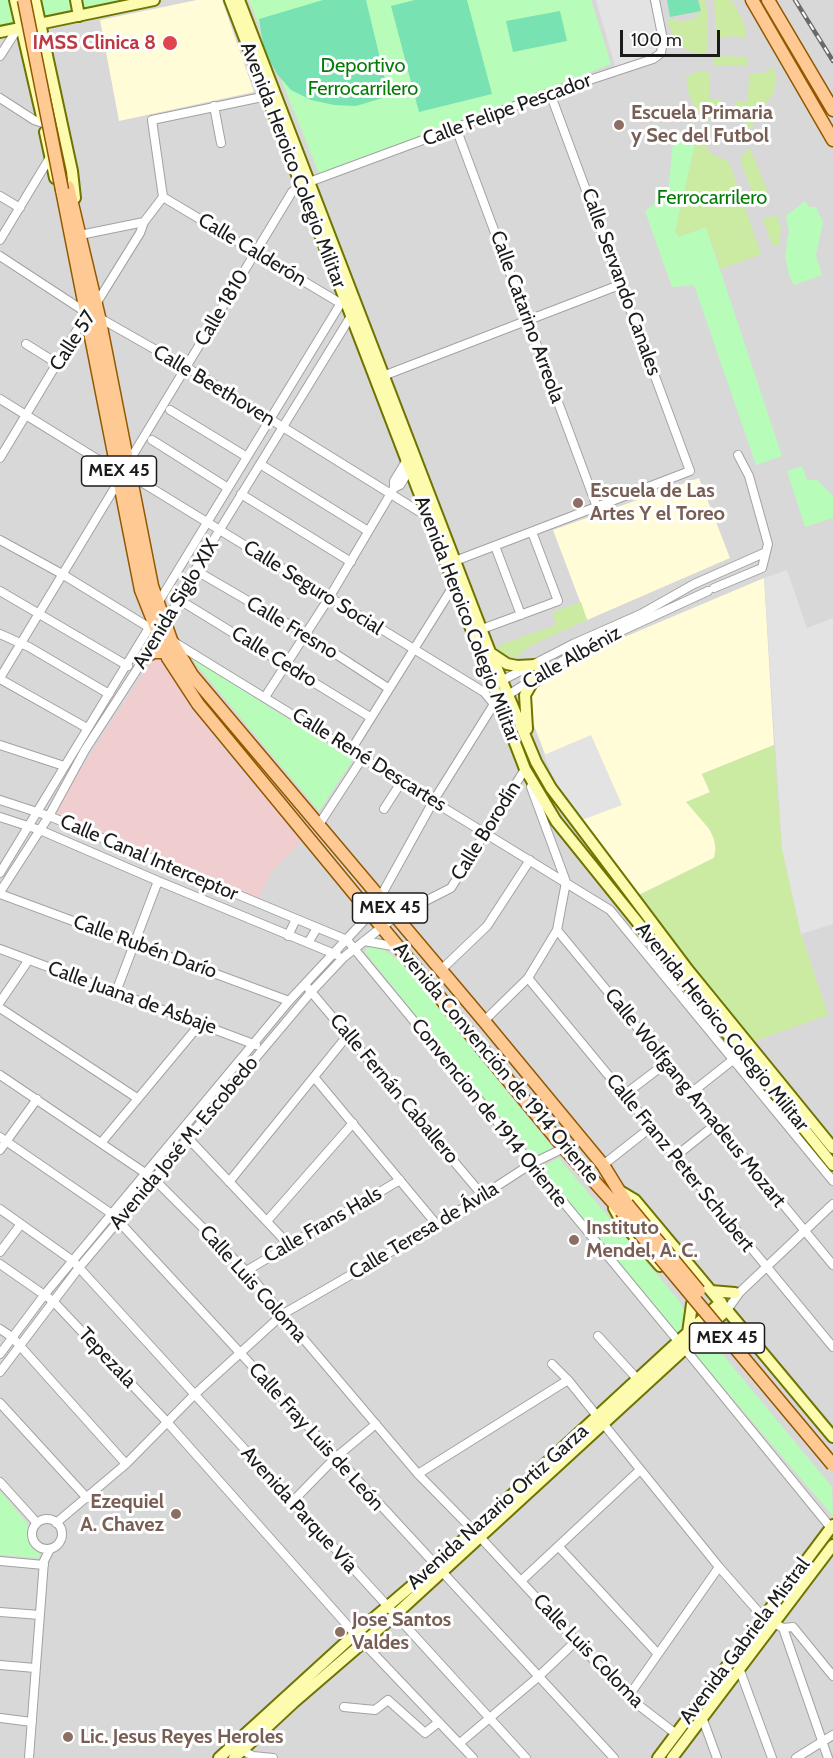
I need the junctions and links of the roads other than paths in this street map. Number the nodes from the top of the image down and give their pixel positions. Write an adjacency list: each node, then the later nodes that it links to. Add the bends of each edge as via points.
1 (15, 0): 14 (street, Avenida Convención de 1914 Oriente)
2 (24, 0): 30 (main road, Avenida Convención de 1914 Oriente / MEX 45, bridge)
3 (30, 0): 30 (main road, Avenida Convención de 1914 Oriente / MEX 45)
4 (35, 0): 13 (street, Avenida Convención de 1914 Oriente)
5 (76, 0): 12 (street)
6 (153, 0): 12 (street)
7 (230, 0): 20 (street, Avenida Heroico Colegio Militar)
8 (239, 0): 29 (street, Avenida Heroico Colegio Militar)
9 (655, 0): 19 (street, Calle Felipe Pescador, via 663,40 661,53)
10 (752, 0): 26 (main road)
11 (768, 0): 23 (main road)
12 (78, 16): 13 (street)
13 (40, 24): 14 (street); 17 (street, Avenida Convención de 1914 Oriente)
14 (19, 28): 15 (street); 16 (street); 18 (street, Avenida Convención de 1914 Oriente)
15 (1, 33)
16 (0, 56)
17 (48, 58): 18 (street, via 39,54); 34 (street, Avenida Convención de 1914 Oriente, via 72,171)
18 (28, 59): 24 (street, Avenida Convención de 1914 Oriente)
19 (550, 93): 25 (street, Calle Felipe Pescador); 40 (street, Calle Servando Canales)
20 (267, 96): 22 (street); 29 (street, Avenida Heroico Colegio Militar)
21 (0, 98): 24 (street)
22 (214, 106): 27 (street); 32 (street, via 152,120)
23 (833, 110)
24 (43, 123): 28 (street, Avenida Convención de 1914 Oriente)
25 (456, 128): 29 (street, Calle Felipe Pescador); 44 (street, Calle Catarino Arreola)
26 (833, 140)
27 (221, 143)
28 (49, 159): 33 (street); 34 (street, Avenida Convención de 1914 Oriente)
29 (306, 184): 38 (street, Calle 1810, via 292,192); 41 (street, Avenida Heroico Colegio Militar); 48 (street, Avenida Heroico Colegio Militar)
30 (65, 188): 34 (main road, Avenida Convención de 1914 Oriente / MEX 45)
31 (0, 196): 33 (street)
32 (163, 197): 35 (street, Calle 57); 38 (street, Calle Calderón)
33 (20, 208): 37 (street)
34 (72, 219): 36 (main road, Avenida Convención de 1914 Oriente / MEX 45); 42 (main road, Avenida Convención de 1914 Oriente / MEX 45)
35 (144, 222): 36 (street); 42 (street, Calle 57)
36 (80, 236): 42 (main road, Avenida Convención de 1914 Oriente / MEX 45)
37 (0, 240)
38 (256, 251): 41 (street, Calle Calderón); 47 (street, Calle 1810)
39 (0, 256): 42 (street, Calle Beethoven)
40 (622, 284): 44 (street); 64 (street, Calle Servando Canales, via 690,471)
41 (342, 301): 43 (street, Avenida Heroico Colegio Militar); 52 (street, Avenida Siglo XIX)
42 (94, 312): 46 (street, Calle 57); 47 (street, Calle Beethoven); 60 (main road, Avenida Convención de 1914 Oriente / MEX 45)
43 (351, 316): 53 (street, Avenida Siglo XIX); 58 (street, Avenida Heroico Colegio Militar)
44 (529, 318): 48 (street); 64 (street, Calle Catarino Arreola)
45 (26, 344): 46 (street)
46 (58, 364): 51 (street, Calle 57)
47 (186, 368): 52 (street, Calle Beethoven); 60 (street, Calle 1810)
48 (383, 376): 58 (street, Avenida Heroico Colegio Militar)
49 (0, 399): 51 (street, Calle Seguro Social)
50 (170, 410): 56 (street)
51 (26, 415): 57 (street, Calle 57); 60 (street, Calle Seguro Social)
52 (269, 420): 53 (street, Calle Beethoven); 56 (street, Avenida Siglo XIX)
53 (282, 427): 59 (street, Avenida Siglo XIX); 62 (street, Calle Beethoven)
54 (152, 440): 61 (street)
55 (738, 455): 72 (street, via 749,476 766,533 768,544)
56 (247, 457): 61 (street, Avenida Siglo XIX)
57 (0, 458)
58 (411, 460): 62 (street, via 394,482); 65 (street, Avenida Heroico Colegio Militar); 73 (street, Avenida Heroico Colegio Militar)
59 (260, 464): 63 (street, Avenida Siglo XIX); 68 (street)
60 (124, 473): 66 (street, Calle Seguro Social); 78 (street, Calle 1810); 85 (main road, Avenida Convención de 1914 Oriente / MEX 45); 88 (main road, Avenida Convención de 1914 Oriente / MEX 45, via 141,590)
61 (228, 488): 66 (street, Avenida Siglo XIX)
62 (393, 491): 65 (street, Calle Beethoven); 68 (street)
63 (241, 494): 67 (street, Avenida Siglo XIX); 74 (street)
64 (597, 507): 69 (street)
65 (428, 517): 80 (street, Avenida Heroico Colegio Militar)
66 (208, 523): 67 (street, Calle Seguro Social); 85 (street, Avenida Siglo XIX)
67 (220, 531): 76 (street, Avenida Siglo XIX); 83 (street, Calle Seguro Social)
68 (369, 531): 74 (street)
69 (532, 532): 71 (street); 87 (street, via 558,601)
70 (0, 540): 78 (street)
71 (495, 546): 73 (street); 87 (street)
72 (764, 553): 75 (street, Calle Albéniz); 77 (street, Calle Albéniz, via 762,568)
73 (455, 561): 89 (street, Avenida Heroico Colegio Militar)
74 (351, 562): 83 (street)
75 (741, 564): 77 (street); 79 (street, Calle Albéniz)
76 (195, 570): 84 (street, Avenida Siglo XIX); 91 (street, Calle Fresno)
77 (746, 573): 82 (street, Calle Albéniz)
78 (62, 574): 86 (street, Calle 1810); 88 (street)
79 (694, 584): 82 (street); 99 (street, Calle Albéniz)
80 (454, 585): 94 (street); 103 (street, Avenida Heroico Colegio Militar)
81 (0, 591): 86 (street)
82 (699, 595): 101 (street, Calle Albéniz, via 580,650)
83 (329, 598): 91 (street); 94 (street, Calle Seguro Social)
84 (178, 599): 88 (street, Avenida Siglo XIX); 98 (street, Calle Cedro)
85 (157, 606): 88 (main road, Avenida Convención de 1914 Oriente / MEX 45)
86 (39, 611): 93 (street, Calle 1810); 100 (street)
87 (521, 615): 89 (street)
88 (157, 627): 92 (main road, Avenida Convención de 1914 Oriente / MEX 45); 95 (main road, Avenida Convención de 1914 Oriente / MEX 45); 97 (street, Avenida Siglo XIX); 100 (street, Avenida Siglo XIX)
89 (482, 630): 96 (street, Avenida Heroico Colegio Militar)
90 (0, 634): 93 (street)
91 (305, 634): 98 (street); 104 (street, Calle Fresno)
92 (171, 640): 106 (street, Calle René Descartes); 124 (main road, Avenida Convención de 1914 Oriente / MEX 45, via 192,675)
93 (20, 645): 102 (street, Calle 1810); 105 (street)
94 (412, 649): 104 (street); 107 (street, Calle Seguro Social)
95 (165, 652): 97 (main road); 133 (main road, Avenida Convención de 1914 Oriente / MEX 45, via 198,704)
96 (490, 652): 99 (street, via 507,664); 103 (street, Avenida Heroico Colegio Militar)
97 (146, 656): 121 (street, Avenida Siglo XIX, via 85,750)
98 (286, 664): 106 (street); 108 (street, Calle Cedro)
99 (536, 665): 103 (street, Calle Albéniz)
100 (128, 666): 105 (street, Avenida Siglo XIX)
101 (547, 671): 107 (street, Calle Albéniz); 111 (street, via 525,695)
102 (0, 679): 109 (street)
103 (497, 683): 107 (street, Avenida Heroico Colegio Militar)
104 (388, 688): 108 (street)
105 (109, 694): 109 (street, Avenida Siglo XIX)
106 (265, 697): 112 (street, Calle René Descartes)
107 (500, 699): 111 (street, Avenida Heroico Colegio Militar); 115 (street, Avenida Heroico Colegio Militar); 118 (street, Calle Albéniz)
108 (370, 717): 112 (street)
109 (87, 728): 114 (street, Avenida Siglo XIX)
110 (0, 745): 114 (street)
111 (530, 748): 179 (street, Avenida Heroico Colegio Militar, via 550,788 688,970)
112 (351, 750): 113 (street, Calle René Descartes)
113 (363, 757): 116 (street, Calle René Descartes); 124 (street)
114 (64, 766): 120 (street, Avenida Siglo XIX)
115 (525, 769): 126 (street, Calle Borodín); 130 (street); 184 (street, Avenida Heroico Colegio Militar, via 556,821)
116 (402, 781): 118 (street, Calle René Descartes); 119 (street)
117 (0, 800): 120 (street, Calle Canal Interceptor)
118 (434, 800): 126 (street, Calle René Descartes); 132 (street, Calle Albéniz)
119 (384, 809)
120 (39, 813): 121 (street, Calle Canal Interceptor); 123 (street, Avenida Siglo XIX)
121 (49, 816): 125 (street, Avenida Siglo XIX); 135 (street, Calle Canal Interceptor)
122 (0, 817): 123 (street, Calle Canal Interceptor)
123 (29, 826): 125 (street, Calle Canal Interceptor); 128 (street, Avenida Siglo XIX)
124 (318, 826): 132 (main road, Avenida Convención de 1914 Oriente / MEX 45)
125 (40, 830): 129 (street, Calle Canal Interceptor); 131 (street, Avenida Siglo XIX)
126 (484, 831): 127 (street, Calle René Descartes); 134 (street, Calle Borodín, via 451,888)
127 (530, 860): 130 (street, Calle René Descartes); 150 (street, via 487,926)
128 (0, 873)
129 (158, 881): 139 (street, Calle Canal Interceptor); 142 (street)
130 (566, 882): 138 (street); 163 (street, Avenida Heroico Colegio Militar, via 610,910)
131 (0, 893): 142 (street, Calle Rubén Darío)
132 (379, 896): 133 (street, Calle Albéniz); 134 (main road, Avenida Convención de 1914 Oriente / MEX 45)
133 (372, 912): 136 (main road, Avenida Convención de 1914 Oriente / MEX 45); 140 (street, Avenida José M. Escobedo)
134 (396, 916): 136 (street, Calle Borodín); 150 (main road, Avenida Convención de 1914 Oriente / MEX 45)
135 (296, 919): 137 (street, Calle Canal Interceptor); 139 (street)
136 (383, 927): 141 (street, Avenida José M. Escobedo); 144 (main road, Avenida Convención de 1914 Oriente / MEX 45)
137 (317, 928): 140 (street, Calle Canal Interceptor); 143 (street)
138 (557, 930): 151 (street); 164 (street, Calle Wolfgang Amadeus Mozart)
139 (288, 936): 143 (street, Calle Canal Interceptor)
140 (347, 940): 145 (street, Convencion de 1914 Oriente); 147 (street, Avenida José M. Escobedo)
141 (364, 941): 144 (street); 145 (street, Avenida José M. Escobedo)
142 (133, 942): 154 (street); 155 (street, Calle Rubén Darío)
143 (308, 943): 147 (street, Calle Canal Interceptor)
144 (400, 947): 178 (main road, Avenida Convención de 1914 Oriente / MEX 45)
145 (354, 948): 148 (street, Avenida José M. Escobedo); 182 (street, Convencion de 1914 Oriente)
146 (0, 949): 149 (street, Calle Juana de Asbaje)
147 (333, 954): 148 (street, Calle Canal Interceptor); 152 (street, Avenida José M. Escobedo)
148 (345, 957): 153 (street, Avenida José M. Escobedo)
149 (28, 960): 154 (street, Calle Juana de Asbaje); 156 (street)
150 (441, 970): 158 (main road, Avenida Convención de 1914 Oriente / MEX 45)
151 (528, 978): 158 (street); 168 (street, Calle Franz Peter Schubert)
152 (303, 984): 153 (street, Calle Fernán Caballero); 155 (street, Avenida José M. Escobedo)
153 (312, 991): 160 (street, Calle Fernán Caballero); 162 (street, Avenida José M. Escobedo)
154 (116, 992): 159 (street, Calle Juana de Asbaje)
155 (289, 1001): 161 (street, Avenida José M. Escobedo)
156 (0, 1002)
157 (0, 1008): 169 (street)
158 (484, 1021): 183 (main road, Avenida Convención de 1914 Oriente / MEX 45)
159 (200, 1024): 161 (street, Calle Juana de Asbaje); 169 (street)
160 (347, 1035): 166 (street); 191 (street, Calle Fernán Caballero)
161 (254, 1043): 162 (street, Calle Juana de Asbaje); 174 (street, Avenida José M. Escobedo)
162 (262, 1049): 176 (street, Avenida José M. Escobedo)
163 (734, 1059): 167 (street); 188 (street, Avenida Heroico Colegio Militar)
164 (666, 1063): 167 (street, Calle Wolfgang Amadeus Mozart); 168 (street)
165 (0, 1075): 170 (street, Calle Luis Coloma)
166 (314, 1077): 171 (street); 189 (street)
167 (691, 1094): 172 (street, Calle Wolfgang Amadeus Mozart)
168 (624, 1095): 173 (street, Calle Franz Peter Schubert)
169 (136, 1098): 177 (street)
170 (37, 1099): 175 (street); 177 (street, Calle Luis Coloma)
171 (353, 1123): 187 (street); 196 (street)
172 (716, 1124): 181 (street); 200 (street, Calle Wolfgang Amadeus Mozart)
173 (651, 1128): 181 (street, Calle Franz Peter Schubert); 183 (street)
174 (182, 1131): 176 (street); 185 (street, Avenida José M. Escobedo)
175 (3, 1139): 180 (street); 195 (street, Calle Fray Luis de León)
176 (189, 1139): 186 (street, Avenida José M. Escobedo); 189 (street)
177 (101, 1143): 185 (street, Calle Luis Coloma)
178 (564, 1148): 182 (street, Calle Teresa de Ávila); 190 (main road, Avenida Convención de 1914 Oriente / MEX 45)
179 (833, 1148)
180 (0, 1150)
181 (676, 1156): 207 (street, Calle Franz Peter Schubert)
182 (531, 1164): 191 (street, Calle Teresa de Ávila); 222 (street, Convencion de 1914 Oriente)
183 (603, 1165): 190 (main road, Avenida Convención de 1914 Oriente / MEX 45)
184 (833, 1165)
185 (147, 1173): 186 (street, Calle Luis Coloma); 195 (street, Avenida José M. Escobedo)
186 (154, 1179): 197 (street, Avenida José M. Escobedo); 208 (street, Calle Luis Coloma)
187 (400, 1180): 199 (street); 201 (street, Calle Frans Hals)
188 (833, 1181)
189 (229, 1182): 196 (street)
190 (614, 1195): 193 (main road, Avenida Convención de 1914 Oriente / MEX 45); 209 (street, Avenida Convención de 1914 Oriente, via 635,1200); 213 (street, Avenida Convención de 1914 Oriente, via 621,1221)
191 (483, 1196): 199 (street, Calle Teresa de Ávila)
192 (833, 1204): 200 (street)
193 (624, 1208): 236 (main road, Avenida Convención de 1914 Oriente / MEX 45, bridge); 239 (main road, Avenida Convención de 1914 Oriente / MEX 45, bridge)
194 (0, 1209): 198 (street)
195 (112, 1214): 197 (street, Calle Fray Luis de León); 203 (street, Avenida José M. Escobedo)
196 (267, 1221): 201 (street)
197 (119, 1222): 206 (street, Avenida José M. Escobedo); 224 (street, Calle Fray Luis de León)
198 (21, 1224): 202 (street); 203 (street)
199 (437, 1225): 215 (street, Calle Teresa de Ávila)
200 (805, 1232): 205 (street, Calle Wolfgang Amadeus Mozart); 207 (street)
201 (289, 1245): 208 (street, Calle Frans Hals)
202 (0, 1252)
203 (73, 1261): 206 (street, Avenida Parque Vía); 211 (street, Avenida José M. Escobedo)
204 (0, 1264): 211 (street, Tepezala)
205 (833, 1265)
206 (78, 1269): 212 (street, Avenida José M. Escobedo); 230 (street, Avenida Parque Vía)
207 (766, 1269): 210 (street); 223 (street, Calle Franz Peter Schubert)
208 (246, 1271): 215 (street, Calle Luis Coloma)
209 (711, 1290): 210 (street); 214 (street, Avenida Convención de 1914 Oriente)
210 (737, 1292): 214 (street)
211 (45, 1294): 212 (street, Tepezala); 220 (street, Avenida José M. Escobedo)
212 (53, 1301): 221 (street, Avenida José M. Escobedo); 233 (street, Tepezala)
213 (692, 1304): 216 (street, Avenida Convención de 1914 Oriente); 218 (street)
214 (724, 1306): 216 (street, Avenida Nazario Ortiz Garza); 235 (street, Avenida Convención de 1914 Oriente)
215 (283, 1314): 224 (street, Calle Teresa de Ávila); 234 (street, Calle Luis Coloma)
216 (708, 1322): 218 (street, Avenida Nazario Ortiz Garza); 222 (street, Avenida Nazario Ortiz Garza); 241 (street, Avenida Convención de 1914 Oriente)
217 (0, 1329): 220 (street)
218 (688, 1333): 222 (street, Avenida Nazario Ortiz Garza)
219 (598, 1336): 229 (street)
220 (12, 1337): 221 (street); 225 (street, Avenida José M. Escobedo)
221 (19, 1345): 227 (street, Avenida José M. Escobedo); 238 (street)
222 (681, 1345): 229 (street, Avenida Nazario Ortiz Garza); 248 (street, Convencion de 1914 Oriente)
223 (833, 1347)
224 (240, 1353): 230 (street, Calle Teresa de Ávila); 237 (street, Calle Fray Luis de León)
225 (0, 1354)
226 (552, 1364): 228 (street)
227 (0, 1372)
228 (568, 1380): 232 (street); 242 (street)
229 (641, 1383): 232 (street, Avenida Nazario Ortiz Garza)
230 (194, 1395): 233 (street, Calle Teresa de Ávila); 245 (street, Avenida Parque Vía)
231 (0, 1403): 244 (street)
232 (599, 1420): 240 (street); 249 (street, Avenida Nazario Ortiz Garza)
233 (167, 1422): 238 (street, Calle Teresa de Ávila); 263 (street, Avenida Parque Vía)
234 (376, 1424): 237 (street); 242 (street, Calle Luis Coloma)
235 (833, 1437)
236 (833, 1454)
237 (335, 1458): 245 (street); 257 (street, Calle Fray Luis de León)
238 (126, 1464): 244 (street, Calle Teresa de Ávila)
239 (833, 1465)
240 (640, 1470): 251 (street); 256 (street)
241 (833, 1473)
242 (418, 1474): 249 (street, Calle Luis Coloma)
243 (0, 1482): 246 (street)
244 (87, 1498): 247 (street, Calle Teresa de Ávila)
245 (293, 1501): 259 (street, Avenida Parque Vía)
246 (37, 1523): 247 (street); 252 (street, via 32,1536)
247 (56, 1523): 253 (street, via 61,1538)
248 (832, 1526): 262 (street, Avenida Gabriela Mistral)
249 (476, 1533): 257 (street, Avenida Nazario Ortiz Garza); 258 (street, Calle Luis Coloma)
250 (833, 1545): 262 (street, Avenida Gabriela Mistral)
251 (559, 1546): 258 (street); 265 (street)
252 (39, 1547): 253 (street); 255 (street)
253 (50, 1549): 255 (street)
254 (0, 1561): 255 (street)
255 (44, 1563): 261 (street)
256 (719, 1567): 262 (street); 265 (street)
257 (438, 1569): 259 (street, Avenida Nazario Ortiz Garza); 270 (street, Calle Fray Luis de León)
258 (521, 1581): 264 (street, Calle Luis Coloma)
259 (391, 1611): 263 (street, Avenida Nazario Ortiz Garza); 275 (street, Avenida Parque Vía)
260 (0, 1612): 261 (street)
261 (40, 1615): 267 (street)
262 (773, 1622): 268 (street, Avenida Gabriela Mistral); 269 (street, via 793,1627); 278 (street, Avenida Gabriela Mistral); 280 (street)
263 (359, 1637): 277 (street, Avenida Parque Vía); 282 (street, Avenida Nazario Ortiz Garza)
264 (575, 1642): 270 (street); 271 (street, Calle Luis Coloma)
265 (658, 1654): 271 (street)
266 (0, 1665): 267 (street)
267 (35, 1668): 276 (street)
268 (739, 1668): 273 (street, Avenida Gabriela Mistral); 292 (street)
269 (833, 1676)
270 (537, 1678): 275 (street); 288 (street, Calle Fray Luis de León)
271 (628, 1697): 278 (street, Calle Luis Coloma)
272 (344, 1707): 277 (street, via 375,1710 388,1700 425,1733)
273 (702, 1717): 290 (street, Avenida Gabriela Mistral); 291 (street)
274 (0, 1718): 276 (street)
275 (490, 1718): 281 (street); 287 (street, Avenida Parque Vía)
276 (32, 1722): 283 (street)
277 (439, 1722): 281 (street, Avenida Parque Vía)
278 (676, 1734): 289 (street, Avenida Gabriela Mistral)
279 (833, 1736): 280 (street)
280 (822, 1742): 293 (street); 294 (street)
281 (460, 1743): 286 (street, Avenida Parque Vía)
282 (237, 1751): 284 (street, Avenida Nazario Ortiz Garza); 285 (street)
283 (29, 1758)
284 (219, 1758)
285 (273, 1758)
286 (473, 1758)
287 (526, 1758)
288 (614, 1758)
289 (658, 1758)
290 (672, 1758)
291 (717, 1758)
292 (772, 1758)
293 (796, 1758)
294 (828, 1758)

